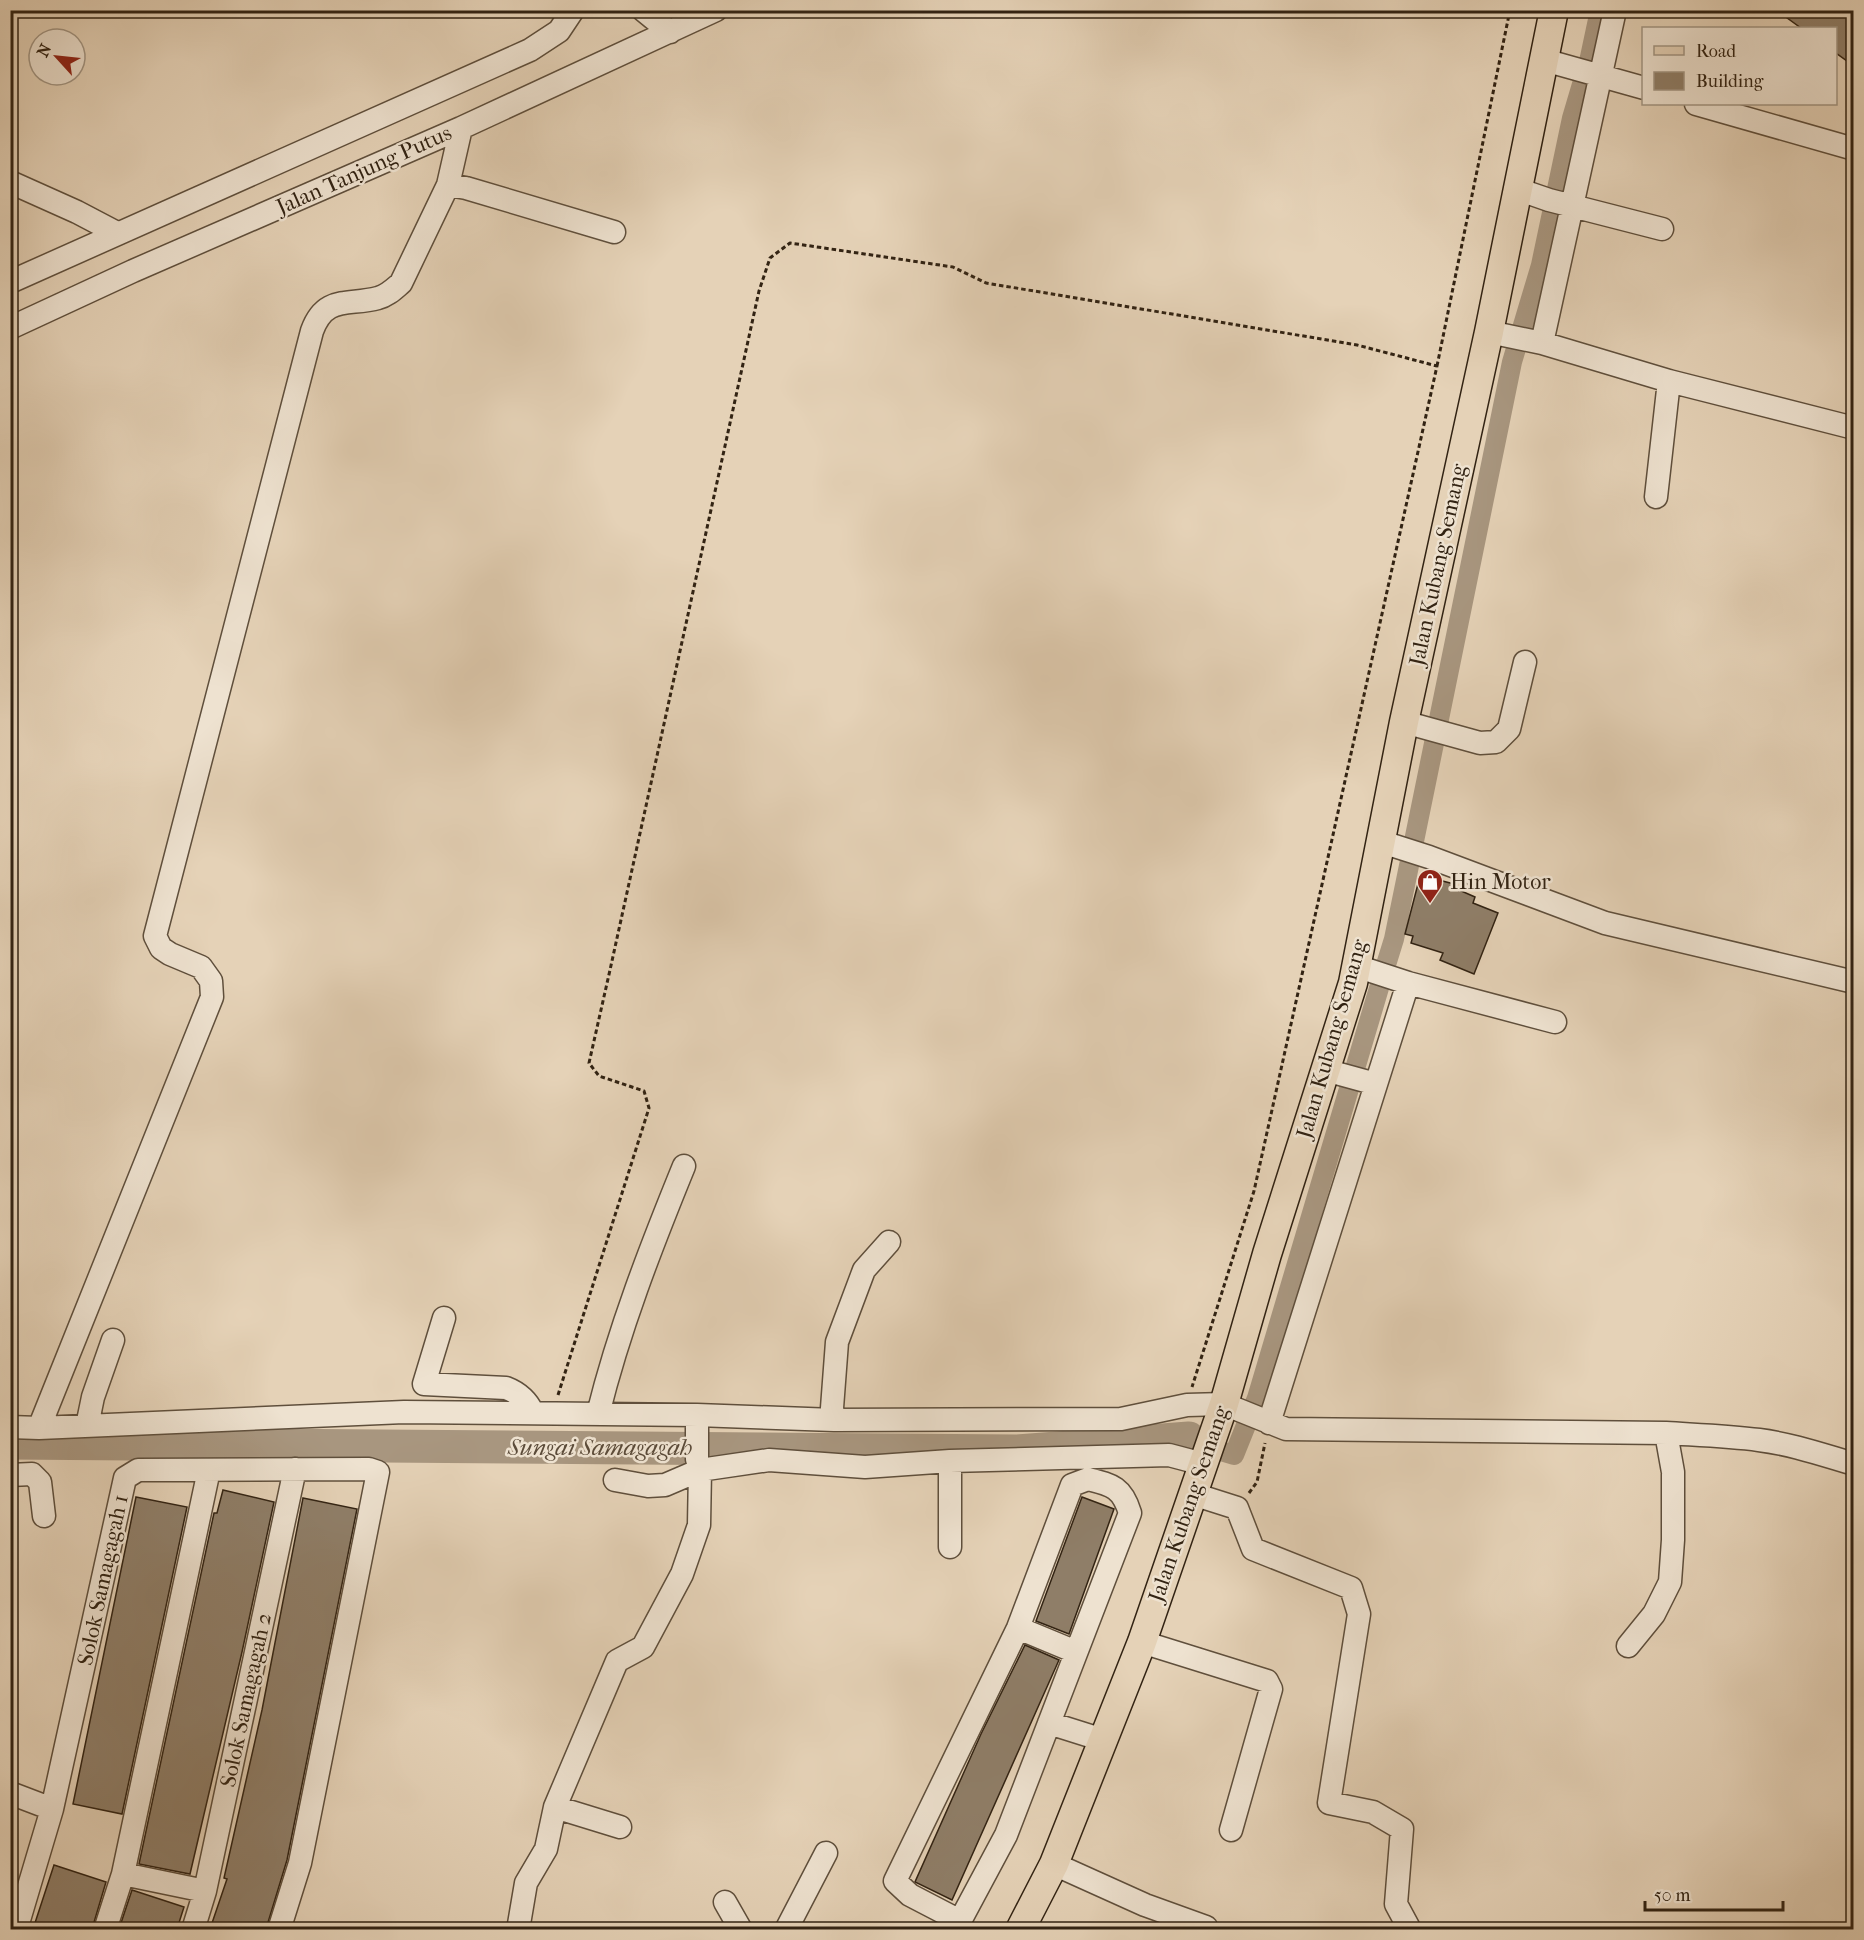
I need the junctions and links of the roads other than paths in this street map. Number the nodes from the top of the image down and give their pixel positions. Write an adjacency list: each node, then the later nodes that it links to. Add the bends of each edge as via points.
1 (573, 10): 19 (street, via 559,31 530,50)
2 (643, 10): 6 (street)
3 (716, 10): 6 (street, Jalan Tanjung Putus)
4 (1554, 10): 7 (main road, Jalan Kubang Semang)
5 (1615, 10): 8 (street)
6 (670, 32): 11 (street, Jalan Tanjung Putus)
7 (1544, 60): 8 (street); 15 (main road, Jalan Kubang Semang)
8 (1589, 72): 9 (street); 16 (street)
9 (1642, 87)
10 (1700, 105): 12 (street)
11 (461, 128): 14 (street); 21 (street, Jalan Tanjung Putus, via 133,270)
12 (1854, 149)
13 (10, 182): 19 (street)
14 (448, 185): 18 (street); 45 (street, via 401,283 377,298 336,303 316,319 312,331 154,936 170,954 201,967 211,981 212,997)
15 (1517, 189): 16 (street); 22 (main road, Jalan Kubang Semang)
16 (1561, 203): 17 (street); 22 (street)
17 (1662, 229)
18 (614, 232)
19 (117, 233): 20 (street)
20 (10, 282)
21 (10, 328)
22 (1519, 338): 23 (street); 27 (main road, Jalan Kubang Semang)
23 (1670, 381): 24 (street); 25 (street)
24 (1854, 428)
25 (1656, 497)
26 (1525, 662): 27 (street, via 1509,729 1496,742 1480,743)
27 (1416, 725): 28 (main road, Jalan Kubang Semang)
28 (1392, 846): 29 (main road, Jalan Kubang Semang); 30 (street, via 1605,923)
29 (1356, 966): 31 (street); 33 (main road, Jalan Kubang Semang)
30 (1854, 982)
31 (1408, 983): 32 (street); 33 (street)
32 (1555, 1022)
33 (1354, 1078): 40 (main road, Jalan Kubang Semang, via 1268,1254); 40 (street, via 1273,1405)
34 (684, 1166): 39 (street, via 612,1358)
35 (889, 1242): 42 (street, via 864,1270 837,1342)
36 (444, 1318): 38 (street, via 424,1384 506,1388)
37 (113, 1340): 44 (street)
38 (543, 1413): 39 (street); 44 (street, via 404,1413)
39 (598, 1413): 41 (street)
40 (1246, 1413): 42 (street, via 1186,1405 1121,1419); 46 (street, via 1286,1429); 48 (main road, Jalan Kubang Semang)
41 (697, 1420): 42 (street); 50 (street)
42 (834, 1420)
43 (10, 1426): 45 (street)
44 (87, 1426): 45 (street)
45 (39, 1428)
46 (1666, 1433): 49 (street, via 1761,1440); 60 (street, via 1673,1472 1670,1582 1654,1614)
47 (950, 1461): 48 (street, via 1169,1455); 50 (street, via 866,1467 769,1460); 57 (street)
48 (1203, 1464): 55 (main road, Jalan Kubang Semang)
49 (1854, 1464)
50 (699, 1465): 54 (street, via 665,1485); 65 (street, via 699,1525 682,1574 643,1647 617,1661)
51 (295, 1469): 52 (street, Solok Samagagah 1); 72 (street, Solok Samagagah 2); 77 (street, Solok Samagagah 1, via 378,1472 300,1863)
52 (209, 1470): 66 (street, Solok Samagagah 1, via 138,1470 125,1478); 71 (street)
53 (10, 1475): 56 (street, via 32,1474 40,1482)
54 (615, 1480)
55 (1193, 1494): 59 (main road, Jalan Kubang Semang); 83 (street, via 1237,1508 1253,1549 1351,1588 1359,1614 1329,1803 1373,1812 1402,1829 1396,1904)
56 (44, 1516)
57 (950, 1547)
58 (1018, 1628): 61 (street); 61 (street, via 1072,1485 1088,1479 1112,1485 1126,1500 1130,1513); 62 (street, via 895,1881 910,1895 960,1921 1006,1835)
59 (1142, 1642): 63 (main road, Jalan Kubang Semang); 68 (street, via 1267,1681 1271,1689)
60 (1628, 1646)
61 (1076, 1652): 62 (street)
62 (1049, 1723): 63 (street)
63 (1103, 1740): 70 (main road, Jalan Kubang Semang)
64 (10, 1793): 66 (street)
65 (555, 1807): 67 (street); 78 (street, via 546,1849 526,1883)
66 (52, 1809): 74 (street, Solok Samagagah 1)
67 (620, 1827)
68 (1231, 1830)
69 (826, 1853): 80 (street)
70 (1054, 1864): 81 (main road, Jalan Kubang Semang); 82 (street)
71 (123, 1874): 72 (street); 75 (street)
72 (205, 1891): 76 (street, Solok Samagagah 2)
73 (725, 1902): 79 (street)
74 (16, 1929)
75 (105, 1929)
76 (193, 1929)
77 (279, 1929)
78 (518, 1929)
79 (741, 1929)
80 (786, 1929)
81 (1020, 1929)
82 (1206, 1929)
83 (1410, 1929)

